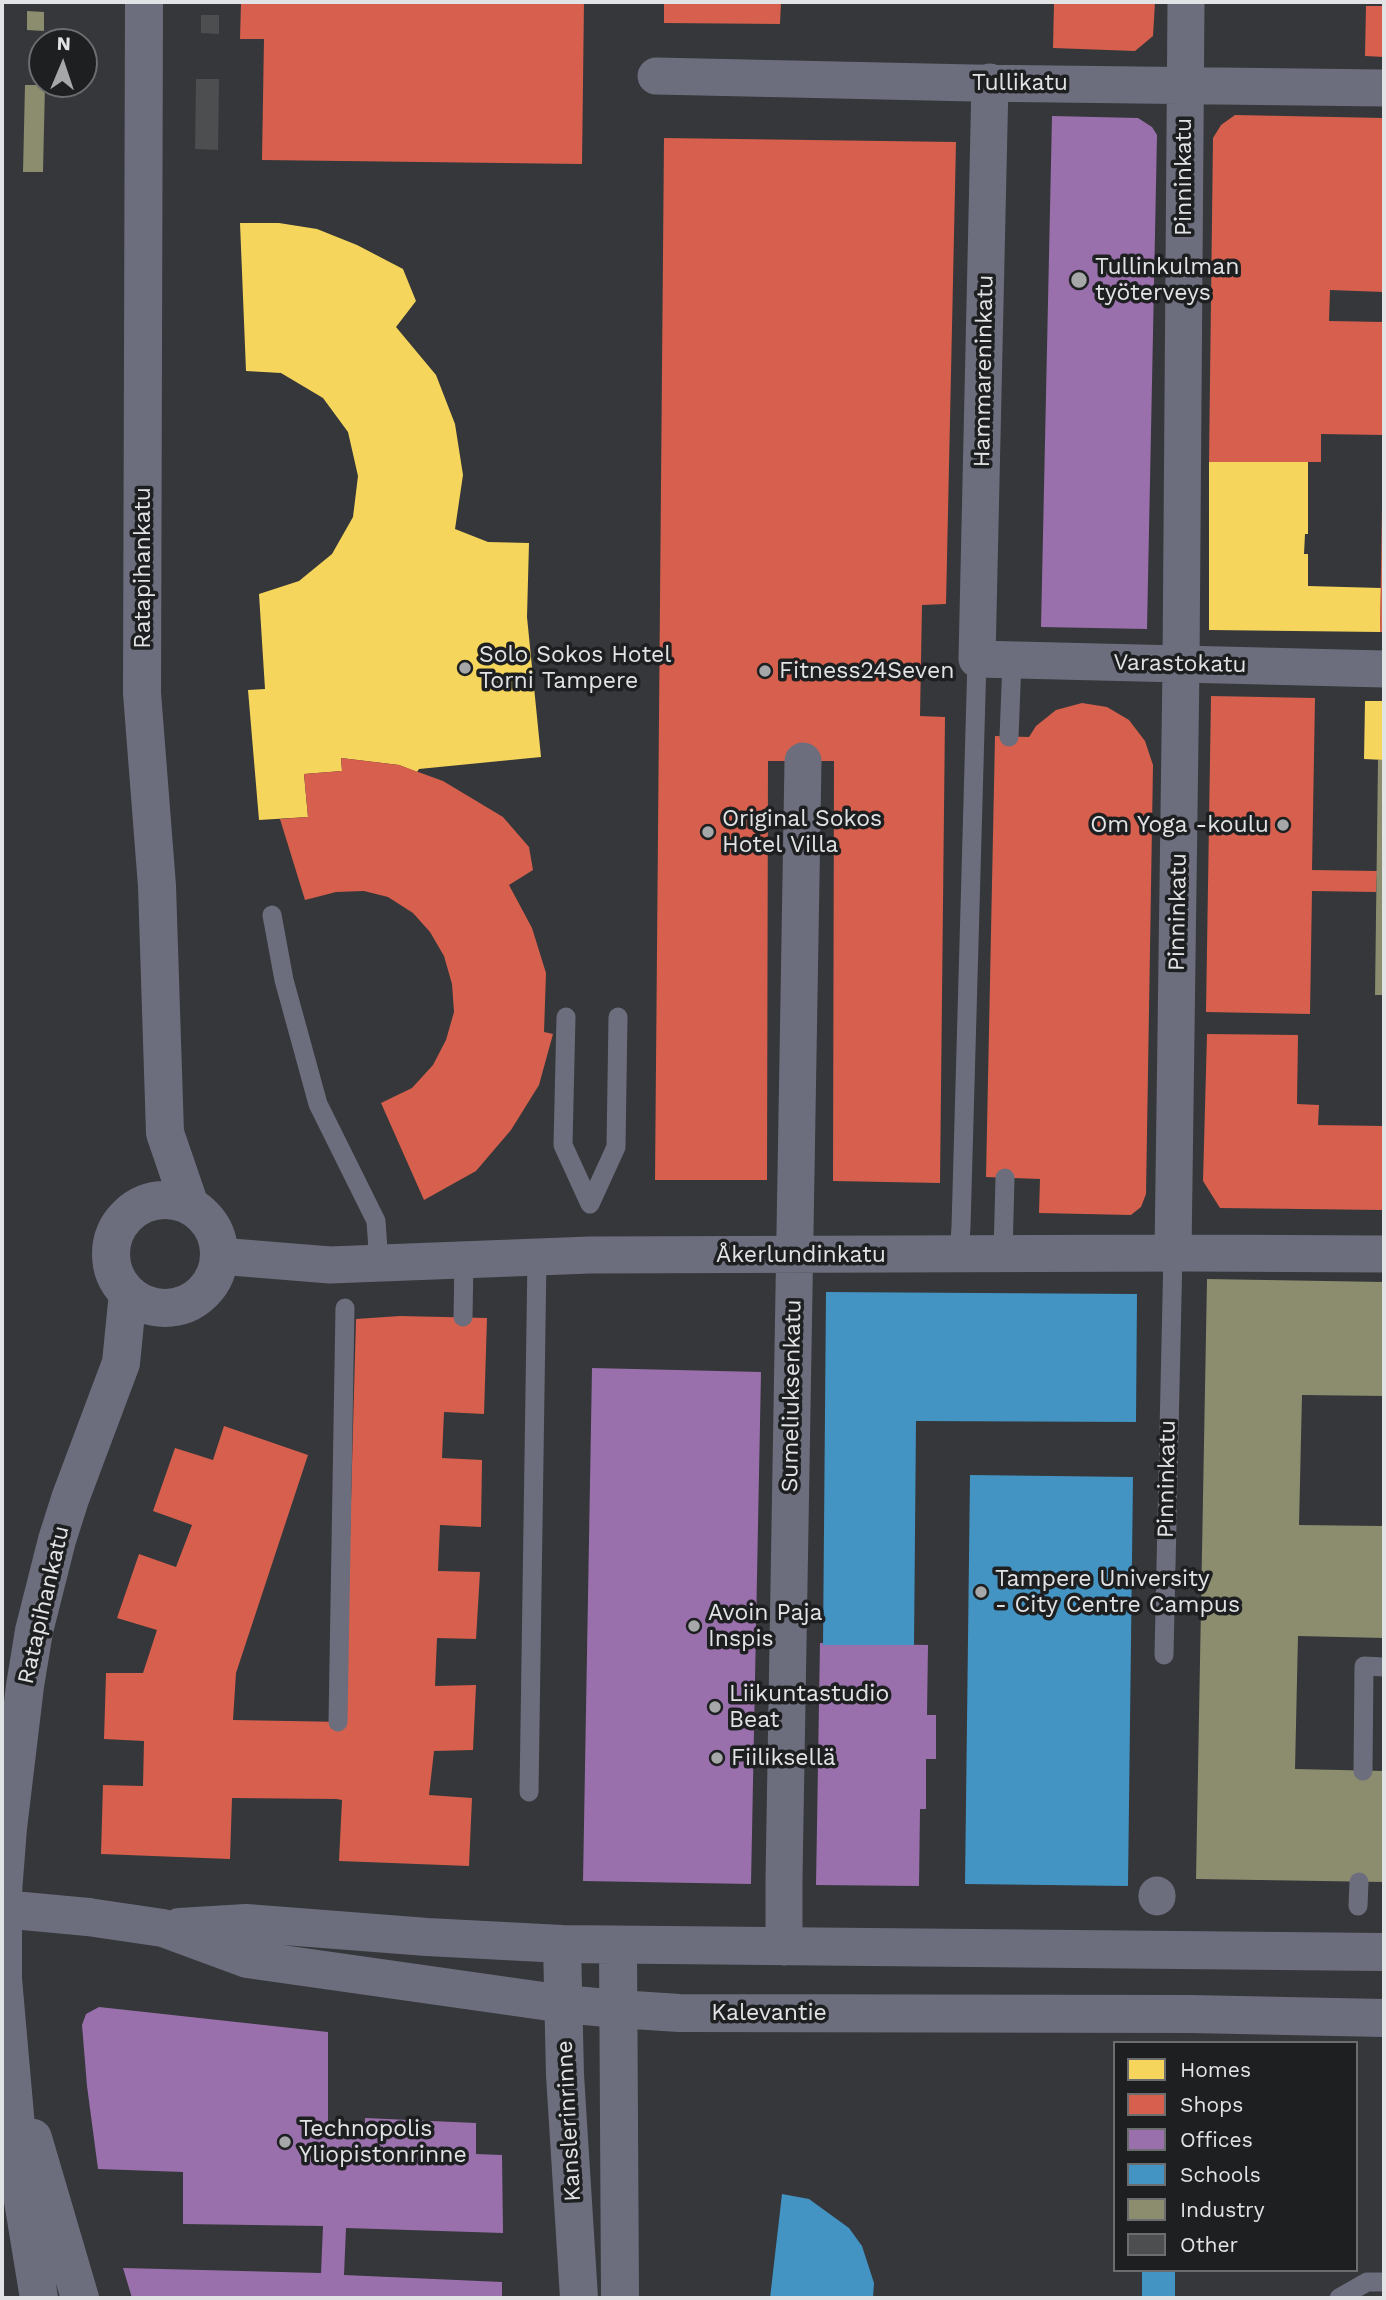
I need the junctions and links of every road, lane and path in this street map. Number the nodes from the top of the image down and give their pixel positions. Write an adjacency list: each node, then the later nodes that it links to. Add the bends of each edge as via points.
1 (144, 2): 15 (main road, Ratapihankatu, via 142,694 157,886)
2 (1186, 2): 5 (street, Pinninkatu)
3 (656, 76): 4 (street, Tullikatu)
4 (990, 82): 5 (street, Tullikatu); 7 (street, Hammareninkatu)
5 (1185, 84): 6 (street, Tullikatu); 8 (street, Pinninkatu)
6 (1384, 88)
7 (994, 660): 8 (street, Varastokatu); 10 (lane); 20 (lane)
8 (1181, 665): 9 (street, Varastokatu); 19 (street, Pinninkatu)
9 (1384, 669)
10 (1009, 737)
11 (803, 761): 23 (street, Sumeliuksenkatu)
12 (272, 915): 27 (lane, via 284,980 318,1104 376,1221)
13 (566, 1017): 14 (lane, via 563,1144 590,1205 616,1147)
14 (618, 1017)
15 (166, 1133): 17 (main road, Ratapihankatu); 18 (main road, Ratapihankatu)
16 (1005, 1178): 21 (lane)
17 (145, 1204): 18 (main road, via 160,1200); 28 (main road, via 124,1220 112,1244 114,1270)
18 (190, 1206): 24 (main road, via 208,1222)
19 (1173, 1253): 21 (street, Åkerlundinkatu); 22 (street, Åkerlundinkatu); 33 (lane, Pinninkatu)
20 (959, 1254): 21 (street, Åkerlundinkatu); 23 (street, Åkerlundinkatu)
21 (1003, 1254)
22 (1384, 1254)
23 (794, 1255): 25 (street, Åkerlundinkatu); 44 (street, Sumeliuksenkatu)
24 (219, 1256): 27 (street, Åkerlundinkatu); 29 (main road, via 209,1285 199,1296)
25 (537, 1257): 26 (street, Åkerlundinkatu); 37 (lane)
26 (464, 1260): 27 (street, Åkerlundinkatu); 31 (lane)
27 (379, 1264)
28 (128, 1293): 29 (main road, via 148,1304); 32 (main road, Ratapihankatu)
29 (171, 1307): 32 (main road, Ratapihankatu)
30 (345, 1308): 35 (lane)
31 (463, 1317)
32 (121, 1363): 49 (main road, Ratapihankatu, via 57,1540 25,1686 3,1892)
33 (1164, 1655)
34 (1384, 1667): 36 (lane, via 1364,1666)
35 (338, 1722)
36 (1363, 1771)
37 (529, 1792)
38 (1359, 1882): 39 (lane)
39 (1358, 1906)
40 (2, 1909): 41 (main road, Kalevantie, bridge)
41 (163, 1928): 42 (main road, Kalevantie, via 246,1923); 46 (main road, Kalevantie, via 247,1959)
42 (562, 1944): 43 (main road, Kalevantie); 46 (main road, Kanslerinrinne)
43 (618, 1945): 44 (main road, Kalevantie); 47 (main road, Kanslerinrinne)
44 (784, 1947): 45 (main road, Kalevantie)
45 (1384, 1952)
46 (564, 2004): 47 (main road, Kalevantie); 53 (main road, Kanslerinrinne)
47 (618, 2009): 48 (main road, Kalevantie); 54 (main road, Kanslerinrinne)
48 (1384, 2018)
49 (10, 2066): 51 (main road, Ratapihankatu, via 22,2195); 52 (main road, Ratapihankatu)
50 (1384, 2282): 55 (lane, via 1367,2282)
51 (39, 2298)
52 (80, 2298)
53 (579, 2298)
54 (620, 2298)
55 (1339, 2298)

